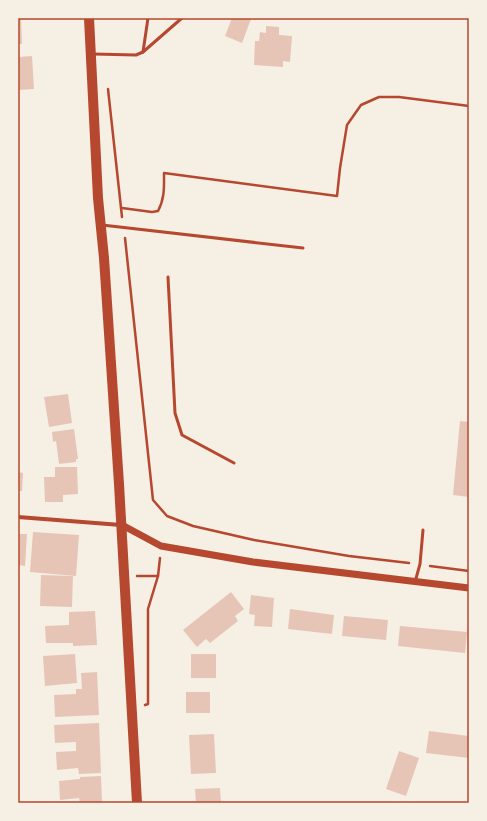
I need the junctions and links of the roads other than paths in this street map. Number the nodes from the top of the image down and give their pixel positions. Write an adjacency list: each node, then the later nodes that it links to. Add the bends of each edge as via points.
1 (89, 18): 5 (main road)
2 (148, 18): 4 (lane)
3 (182, 18): 4 (lane)
4 (143, 52): 5 (lane, via 136,55)
5 (92, 53): 6 (main road)
6 (101, 225): 7 (lane); 11 (main road)
7 (303, 248)
8 (168, 277): 9 (lane, via 175,414 182,434)
9 (234, 463)
10 (18, 517): 11 (street)
11 (122, 525): 13 (street, via 160,546 253,562); 15 (main road)
12 (423, 530): 13 (lane, via 420,564)
13 (415, 582): 14 (street)
14 (469, 588)
15 (137, 803)

